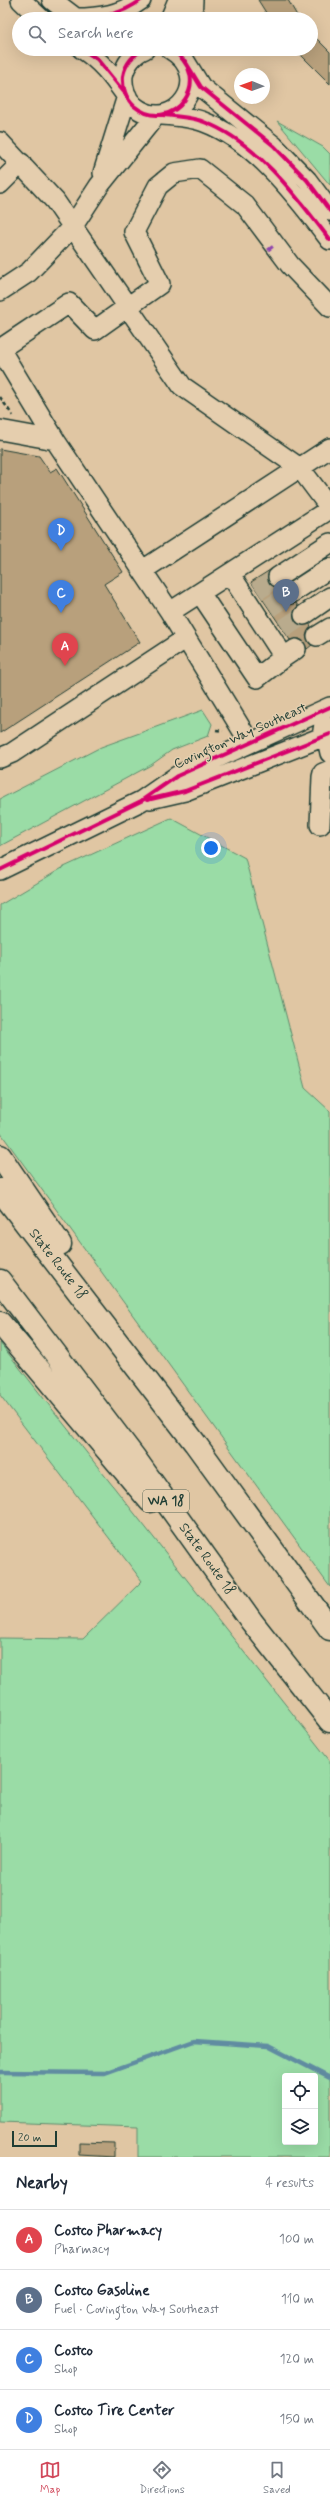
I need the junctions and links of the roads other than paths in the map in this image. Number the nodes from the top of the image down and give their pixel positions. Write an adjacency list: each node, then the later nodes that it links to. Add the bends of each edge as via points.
1 (20, 0): 6 (street)
2 (52, 0): 7 (street)
3 (141, 0): 8 (street)
4 (178, 0): 9 (street)
5 (193, 0): 10 (street)
6 (33, 12)
7 (67, 12)
8 (120, 12)
9 (173, 12)
10 (192, 12)
11 (92, 56): 15 (street, via 110,72)
12 (134, 56): 15 (street, via 126,65 123,84)
13 (182, 56): 16 (street, via 189,70 190,90 180,107)
14 (182, 56): 21 (street, via 205,92 274,146 307,180)
15 (126, 95): 16 (street, via 140,111); 20 (street)
16 (159, 115): 20 (street); 23 (street, via 205,122 225,132 299,199)
17 (0, 142): 18 (street)
18 (21, 163): 19 (street); 22 (street)
19 (0, 184)
20 (99, 186): 22 (street)
21 (330, 211)
22 (73, 226): 24 (street, via 29,272); 26 (street)
23 (330, 240)
24 (0, 291)
25 (330, 307): 26 (street, via 290,265 245,205 200,169 174,173 158,186 134,232 160,284)
26 (128, 308): 27 (street, via 95,330 70,303); 31 (street, via 182,386)
27 (0, 349): 29 (street)
28 (0, 430): 29 (street)
29 (55, 440): 35 (street)
30 (330, 448): 31 (street)
31 (300, 468): 32 (street); 35 (street)
32 (330, 509): 36 (street)
33 (330, 543): 37 (street)
34 (330, 568): 39 (street)
35 (144, 570): 41 (street)
36 (230, 574): 38 (street); 38 (street, via 251,594 290,653 257,678)
37 (278, 577)
38 (200, 593): 41 (street)
39 (290, 594)
40 (330, 597): 42 (street)
41 (170, 612): 43 (street)
42 (304, 615)
43 (185, 640): 46 (street); 47 (street, via 12,753)
44 (330, 707): 46 (street, Covington Way Southeast)
45 (329, 735): 49 (street, Covington Way Southeast, via 185,791)
46 (250, 743): 49 (street, Covington Way Southeast, via 177,776)
47 (0, 758)
48 (330, 770): 50 (street, via 323,773 322,777)
49 (141, 801): 51 (street, Covington Way Southeast)
50 (320, 825)
51 (0, 870)
52 (0, 1156): 56 (highway)
53 (0, 1190): 56 (highway, State Route 18)
54 (0, 1281): 57 (highway, State Route 18 / WA 18, via 134,1457)
55 (0, 1323): 57 (highway)
56 (195, 1443): 58 (highway, State Route 18)
57 (252, 1622): 59 (highway, State Route 18 / WA 18)
58 (330, 1629)
59 (330, 1721)

